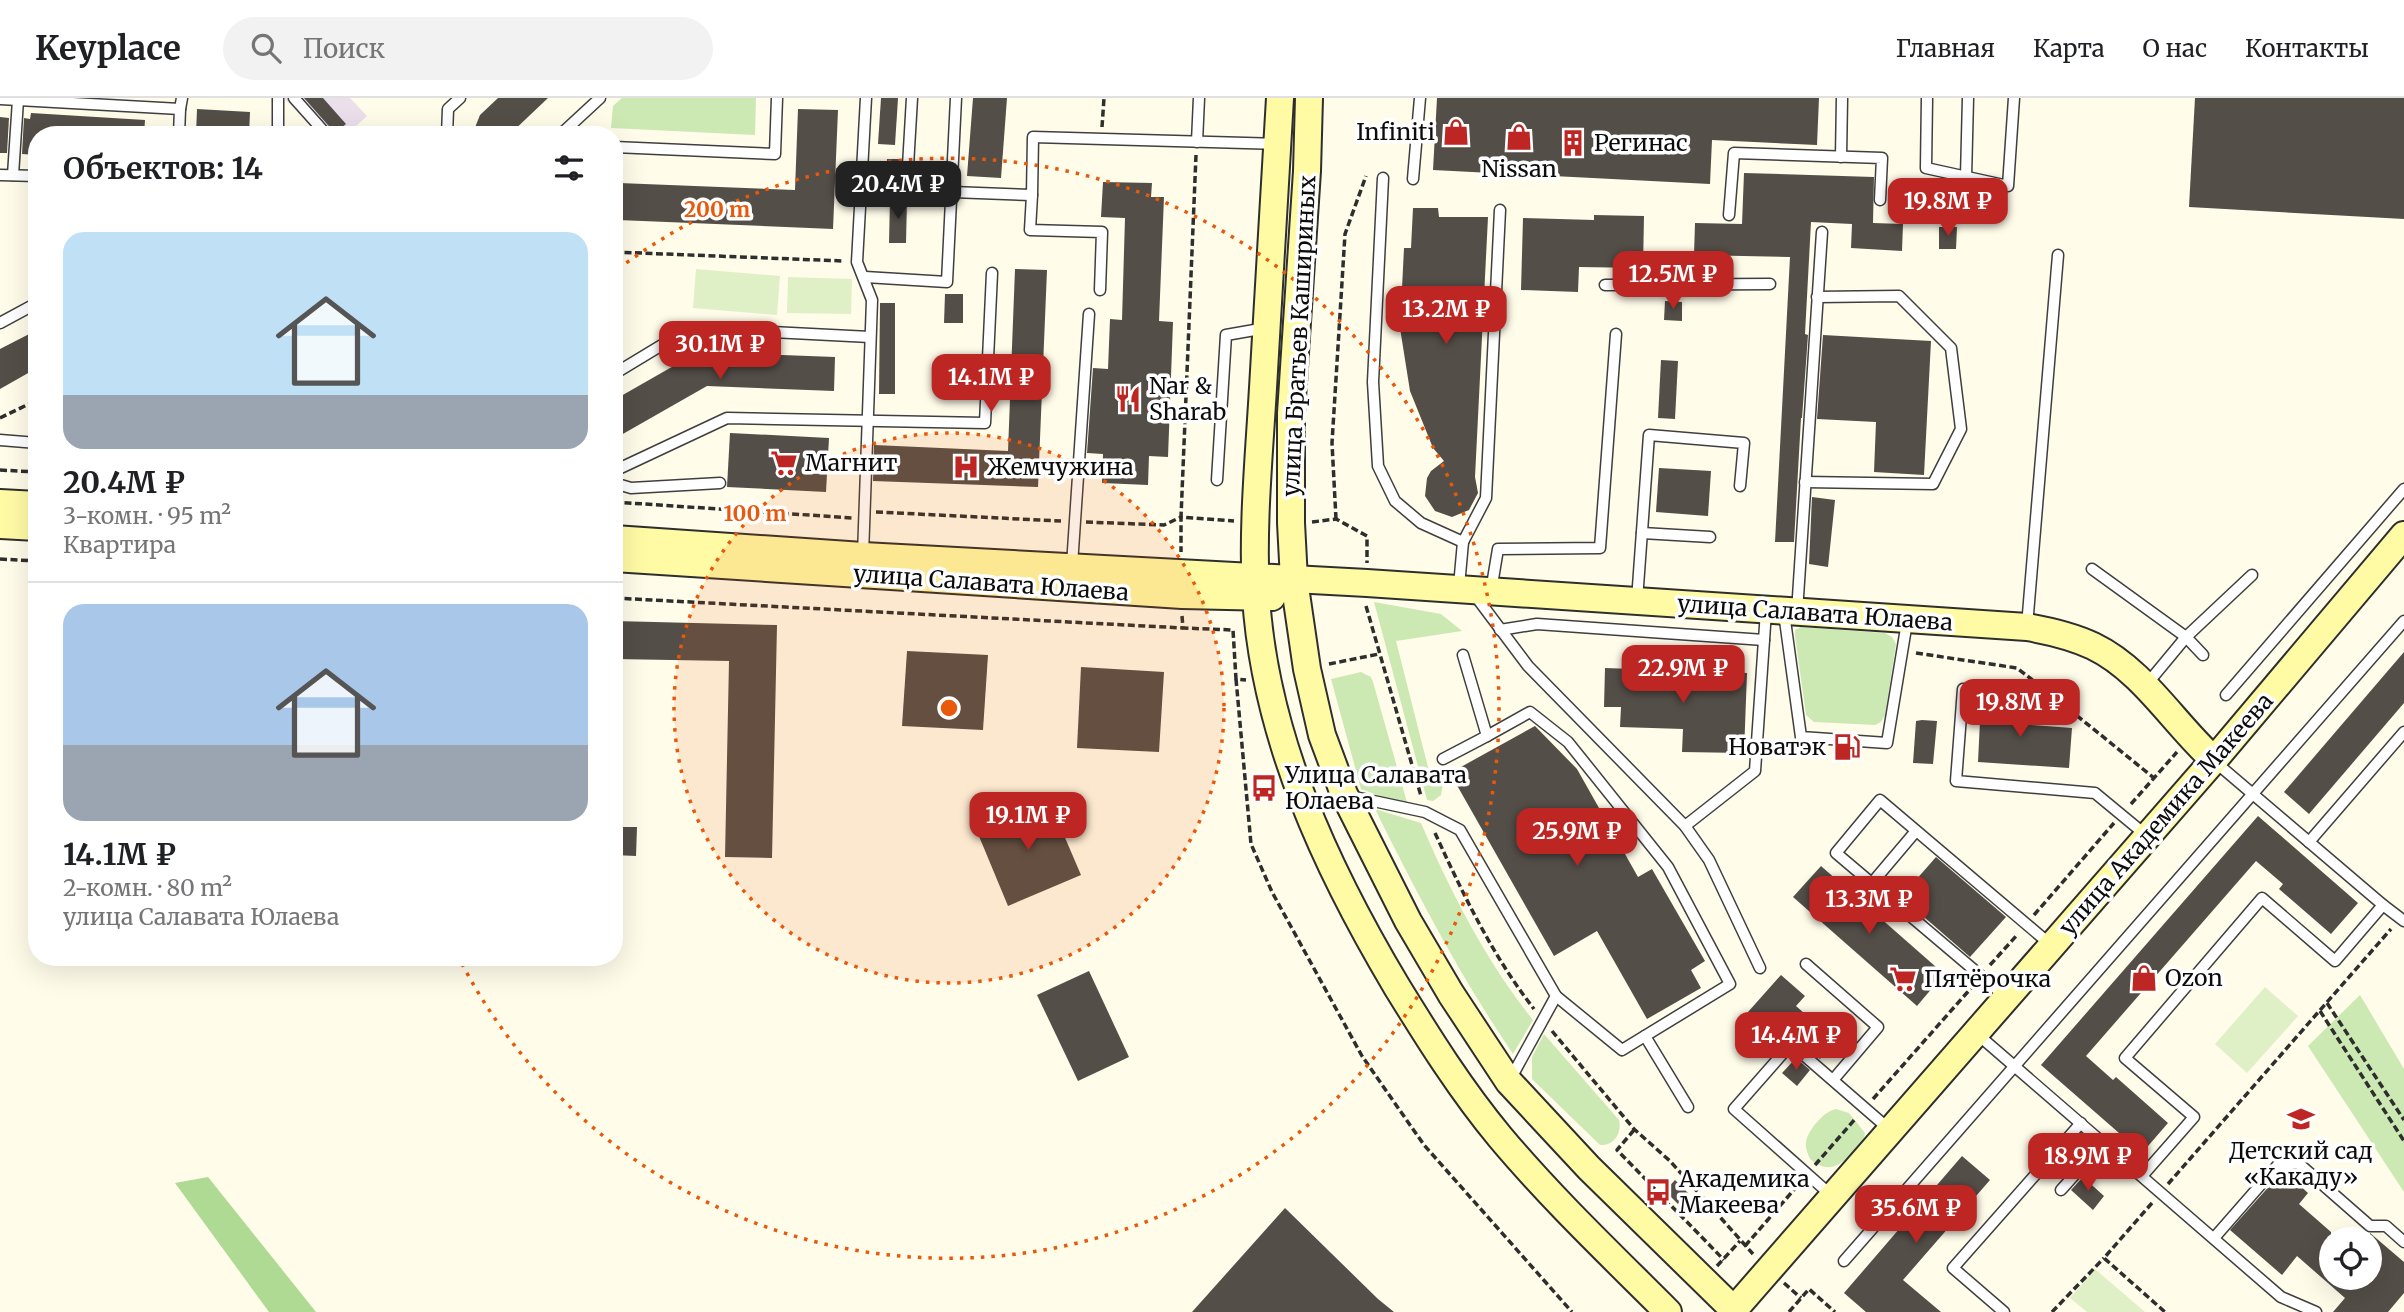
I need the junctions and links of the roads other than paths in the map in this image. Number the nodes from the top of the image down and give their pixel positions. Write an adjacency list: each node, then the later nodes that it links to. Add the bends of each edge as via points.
1 (182, 98): 20 (lane)
2 (278, 98): 22 (lane)
3 (294, 98): 23 (lane)
4 (460, 98): 24 (lane, via 448,109)
5 (600, 98): 25 (lane)
6 (777, 98): 28 (lane, via 775,154)
7 (866, 98): 45 (lane, via 857,262)
8 (912, 98): 36 (lane, via 908,166)
9 (956, 98): 36 (lane)
10 (1199, 98): 26 (lane)
11 (1280, 98): 27 (main road, улица Братьев Кашириных)
12 (1309, 98): 50 (main road, улица Братьев Кашириных)
13 (1420, 98): 35 (lane)
14 (1842, 98): 29 (lane)
15 (1927, 98): 33 (lane, via 1926,169)
16 (1968, 98): 33 (lane)
17 (2014, 98): 33 (lane, via 2008,186)
18 (0, 99): 19 (lane)
19 (18, 100): 20 (lane); 31 (lane)
20 (180, 109): 21 (lane)
21 (179, 126)
22 (278, 126)
23 (319, 126)
24 (447, 126)
25 (570, 126)
26 (1197, 142): 27 (lane); 38 (lane, via 1034,137)
27 (1277, 144): 49 (main road, улица Братьев Кашириных)
28 (623, 147)
29 (1841, 157): 39 (lane, via 1882,158); 41 (lane, via 1734,152)
30 (0, 174): 31 (lane)
31 (13, 175): 32 (lane)
32 (28, 176)
33 (1966, 177)
34 (1383, 178): 77 (lane, via 1373,382 1378,466 1395,501 1421,523)
35 (1413, 179)
36 (953, 180): 37 (lane)
37 (952, 192): 38 (lane); 45 (lane, via 947,282)
38 (1032, 195): 48 (lane, via 1030,230 1102,232)
39 (1880, 200)
40 (1500, 210): 77 (lane, via 1486,498)
41 (1729, 215)
42 (1822, 232): 51 (lane)
43 (2058, 256): 90 (lane)
44 (992, 273): 59 (lane, via 985,423)
45 (865, 277): 57 (lane, via 872,300)
46 (1770, 284): 47 (lane)
47 (1605, 285)
48 (1100, 289)
49 (1269, 290): 50 (main road); 55 (main road, улица Братьев Кашириных)
50 (1299, 292): 84 (main road, улица Братьев Кашириных, via 1291,423)
51 (1817, 297): 64 (lane); 64 (lane, via 1899,296 1951,348 1961,429 1933,484)
52 (28, 308): 54 (lane)
53 (1089, 314): 80 (lane)
54 (0, 323)
55 (1267, 328): 63 (lane, via 1226,335); 83 (main road, улица Братьев Кашириных, via 1255,522)
56 (1616, 334): 85 (lane, via 1600,548 1498,548)
57 (870, 337): 58 (lane, via 690,328); 59 (lane)
58 (623, 369)
59 (867, 421): 62 (lane, via 727,418); 78 (lane)
60 (0, 440): 61 (lane)
61 (28, 442)
62 (623, 467)
63 (1217, 480)
64 (1805, 482): 87 (lane)
65 (720, 483): 66 (lane)
66 (623, 485)
67 (1740, 486): 73 (lane, via 1744,443 1649,435)
68 (2404, 489): 97 (lane)
69 (0, 503): 70 (main road)
70 (28, 505)
71 (0, 525): 72 (main road)
72 (28, 527)
73 (1642, 533): 74 (lane); 86 (lane)
74 (1710, 537)
75 (623, 540): 78 (main road, улица Салавата Юлаева)
76 (2402, 540): 102 (main road, улица Академика Макеева)
77 (1463, 542): 85 (lane)
78 (863, 556): 80 (main road, улица Салавата Юлаева)
79 (623, 559): 83 (main road, улица Салавата Юлаева, via 1182,595)
80 (1072, 568): 83 (main road, улица Салавата Юлаева)
81 (2092, 569): 92 (lane)
82 (2252, 575): 92 (lane)
83 (1256, 588): 84 (main road, улица Салавата Юлаева); 134 (main road, улица Братьев Кашириных, via 1268,681 1288,760 1300,796 1365,933 1441,1060 1500,1137)
84 (1295, 588): 85 (main road, улица Салавата Юлаева, via 1367,583); 104 (main road, улица Братьев Кашириных, via 1322,735)
85 (1474, 591): 86 (main road, улица Салавата Юлаева); 91 (lane)
86 (1637, 601): 87 (main road, улица Салавата Юлаева)
87 (1782, 612): 88 (main road, улица Салавата Юлаева); 88 (lane, via 1801,737 1887,743); 93 (lane)
88 (1908, 619): 90 (main road, улица Салавата Юлаева)
89 (2404, 621): 103 (lane)
90 (2026, 626): 96 (main road, улица Салавата Юлаева, via 2095,647)
91 (1500, 629): 93 (lane, via 1537,624); 105 (lane, via 1528,666)
92 (2186, 638): 94 (lane); 96 (lane)
93 (1764, 640): 105 (lane, via 1755,771)
94 (2203, 655)
95 (1463, 656): 100 (lane)
96 (2145, 687): 102 (main road, улица Салавата Юлаева)
97 (2226, 695)
98 (2032, 696): 107 (lane, via 1963,689 1956,781 2095,793)
99 (2404, 732): 108 (lane)
100 (1486, 736): 101 (lane); 118 (lane, via 1530,712 1568,741 1668,867 1730,984)
101 (1443, 759)
102 (2214, 760): 103 (lane); 107 (main road, улица Академика Макеева)
103 (2252, 793): 108 (lane); 119 (lane)
104 (1344, 794): 115 (lane, via 1425,812 1460,830); 121 (main road, улица Братьев Кашириных, via 1408,921)
105 (1685, 826): 114 (lane, via 1709,860)
106 (1916, 831): 109 (lane); 109 (lane, via 1880,800 1836,853); 112 (lane)
107 (2147, 836): 112 (main road, улица Академика Макеева)
108 (2309, 842): 110 (lane)
109 (1872, 883): 116 (lane)
110 (2383, 905): 111 (lane); 126 (lane, via 2335,961 2262,898 2125,1058 2194,1116)
111 (2402, 919)
112 (2051, 946): 116 (main road, улица Академика Макеева)
113 (1806, 964): 120 (lane, via 1878,1027)
114 (1760, 968)
115 (1556, 996): 118 (lane, via 1622,1049); 121 (lane)
116 (2006, 997): 117 (main road, улица Академика Макеева)
117 (1976, 1032): 119 (lane); 124 (main road, улица Академика Макеева)
118 (1645, 1036): 122 (lane)
119 (2015, 1066): 123 (lane); 131 (lane)
120 (1832, 1080): 124 (lane); 128 (lane, via 1791,1044 1734,1109)
121 (1509, 1082): 133 (main road, улица Братьев Кашириных)
122 (1688, 1107)
123 (2081, 1123): 125 (lane); 135 (lane, via 1953,1268)
124 (1891, 1130): 128 (main road, улица Академика Макеева)
125 (2104, 1142): 126 (lane); 127 (lane)
126 (2143, 1175): 129 (lane)
127 (2061, 1190)
128 (1832, 1197): 133 (main road, улица Академика Макеева)
129 (2214, 1238): 130 (lane, via 2277,1166 2298,1163 2370,1226 2386,1226); 132 (lane, via 2281,1297)
130 (2404, 1242)
131 (1844, 1261)
132 (2294, 1302): 136 (lane); 137 (lane)
133 (1734, 1311)
134 (1668, 1312)
135 (2004, 1312)
136 (2285, 1312)
137 (2316, 1312)

